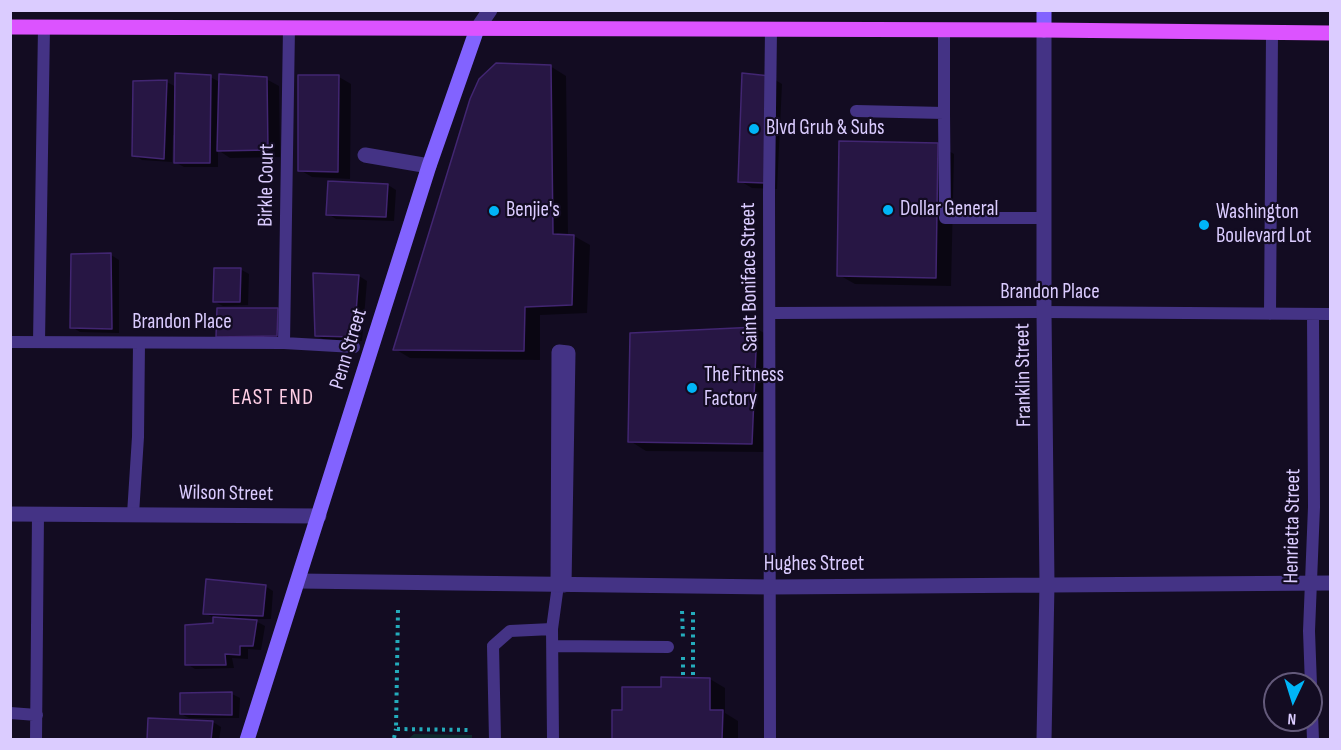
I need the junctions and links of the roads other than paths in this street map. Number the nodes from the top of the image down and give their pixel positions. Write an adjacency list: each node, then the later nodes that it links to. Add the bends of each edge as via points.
1 (490, 10): 6 (street, Penn Street)
2 (1044, 10): 9 (street, Franklin Street)
3 (10, 27): 4 (main road)
4 (44, 27): 5 (main road); 23 (lane)
5 (289, 28): 6 (main road); 25 (lane, Birkle Court)
6 (477, 28): 7 (main road); 15 (street, Penn Street)
7 (771, 29): 8 (main road); 18 (lane, Saint Boniface Street)
8 (944, 30): 9 (main road); 13 (lane)
9 (1044, 30): 10 (main road); 16 (street, Franklin Street)
10 (1272, 33): 11 (main road); 19 (lane)
11 (1330, 33)
12 (856, 111): 13 (lane)
13 (944, 113): 16 (lane, via 945,218)
14 (365, 155): 15 (street)
15 (429, 166): 30 (street, Penn Street)
16 (1044, 218): 17 (street, Franklin Street)
17 (1044, 312): 18 (lane, Brandon Place); 19 (lane, Brandon Place); 34 (street, Franklin Street)
18 (770, 313): 36 (lane, Saint Boniface Street)
19 (1270, 314): 20 (lane, Brandon Place)
20 (1313, 314): 21 (lane, Brandon Place); 32 (lane, Henrietta Street)
21 (1330, 314)
22 (10, 342): 23 (lane, Brandon Place)
23 (39, 342): 24 (lane, Brandon Place)
24 (139, 343): 25 (lane, Brandon Place); 29 (lane)
25 (284, 343): 26 (lane, Brandon Place)
26 (354, 347)
27 (10, 514): 28 (street, Wilson Street)
28 (38, 514): 29 (street, Wilson Street); 41 (lane)
29 (133, 514): 30 (street, Wilson Street)
30 (319, 516): 31 (street, Penn Street)
31 (298, 581): 35 (street, Hughes Street); 43 (street, Penn Street)
32 (1312, 583): 33 (street, Hughes Street); 34 (street, Hughes Street); 48 (lane, Henrietta Street)
33 (1330, 583)
34 (1047, 584): 36 (street, Hughes Street); 47 (street, Franklin Street)
35 (561, 585): 35 (street, via 568,353 559,352); 36 (street, Hughes Street); 37 (lane)
36 (770, 587): 46 (lane, Saint Boniface Street)
37 (552, 629): 38 (lane); 44 (lane, via 510,631 493,646)
38 (553, 646): 39 (lane); 45 (lane)
39 (668, 647)
40 (10, 713): 41 (lane)
41 (37, 714): 42 (lane)
42 (36, 740)
43 (246, 740)
44 (495, 740)
45 (553, 740)
46 (770, 740)
47 (1044, 740)
48 (1313, 740)

